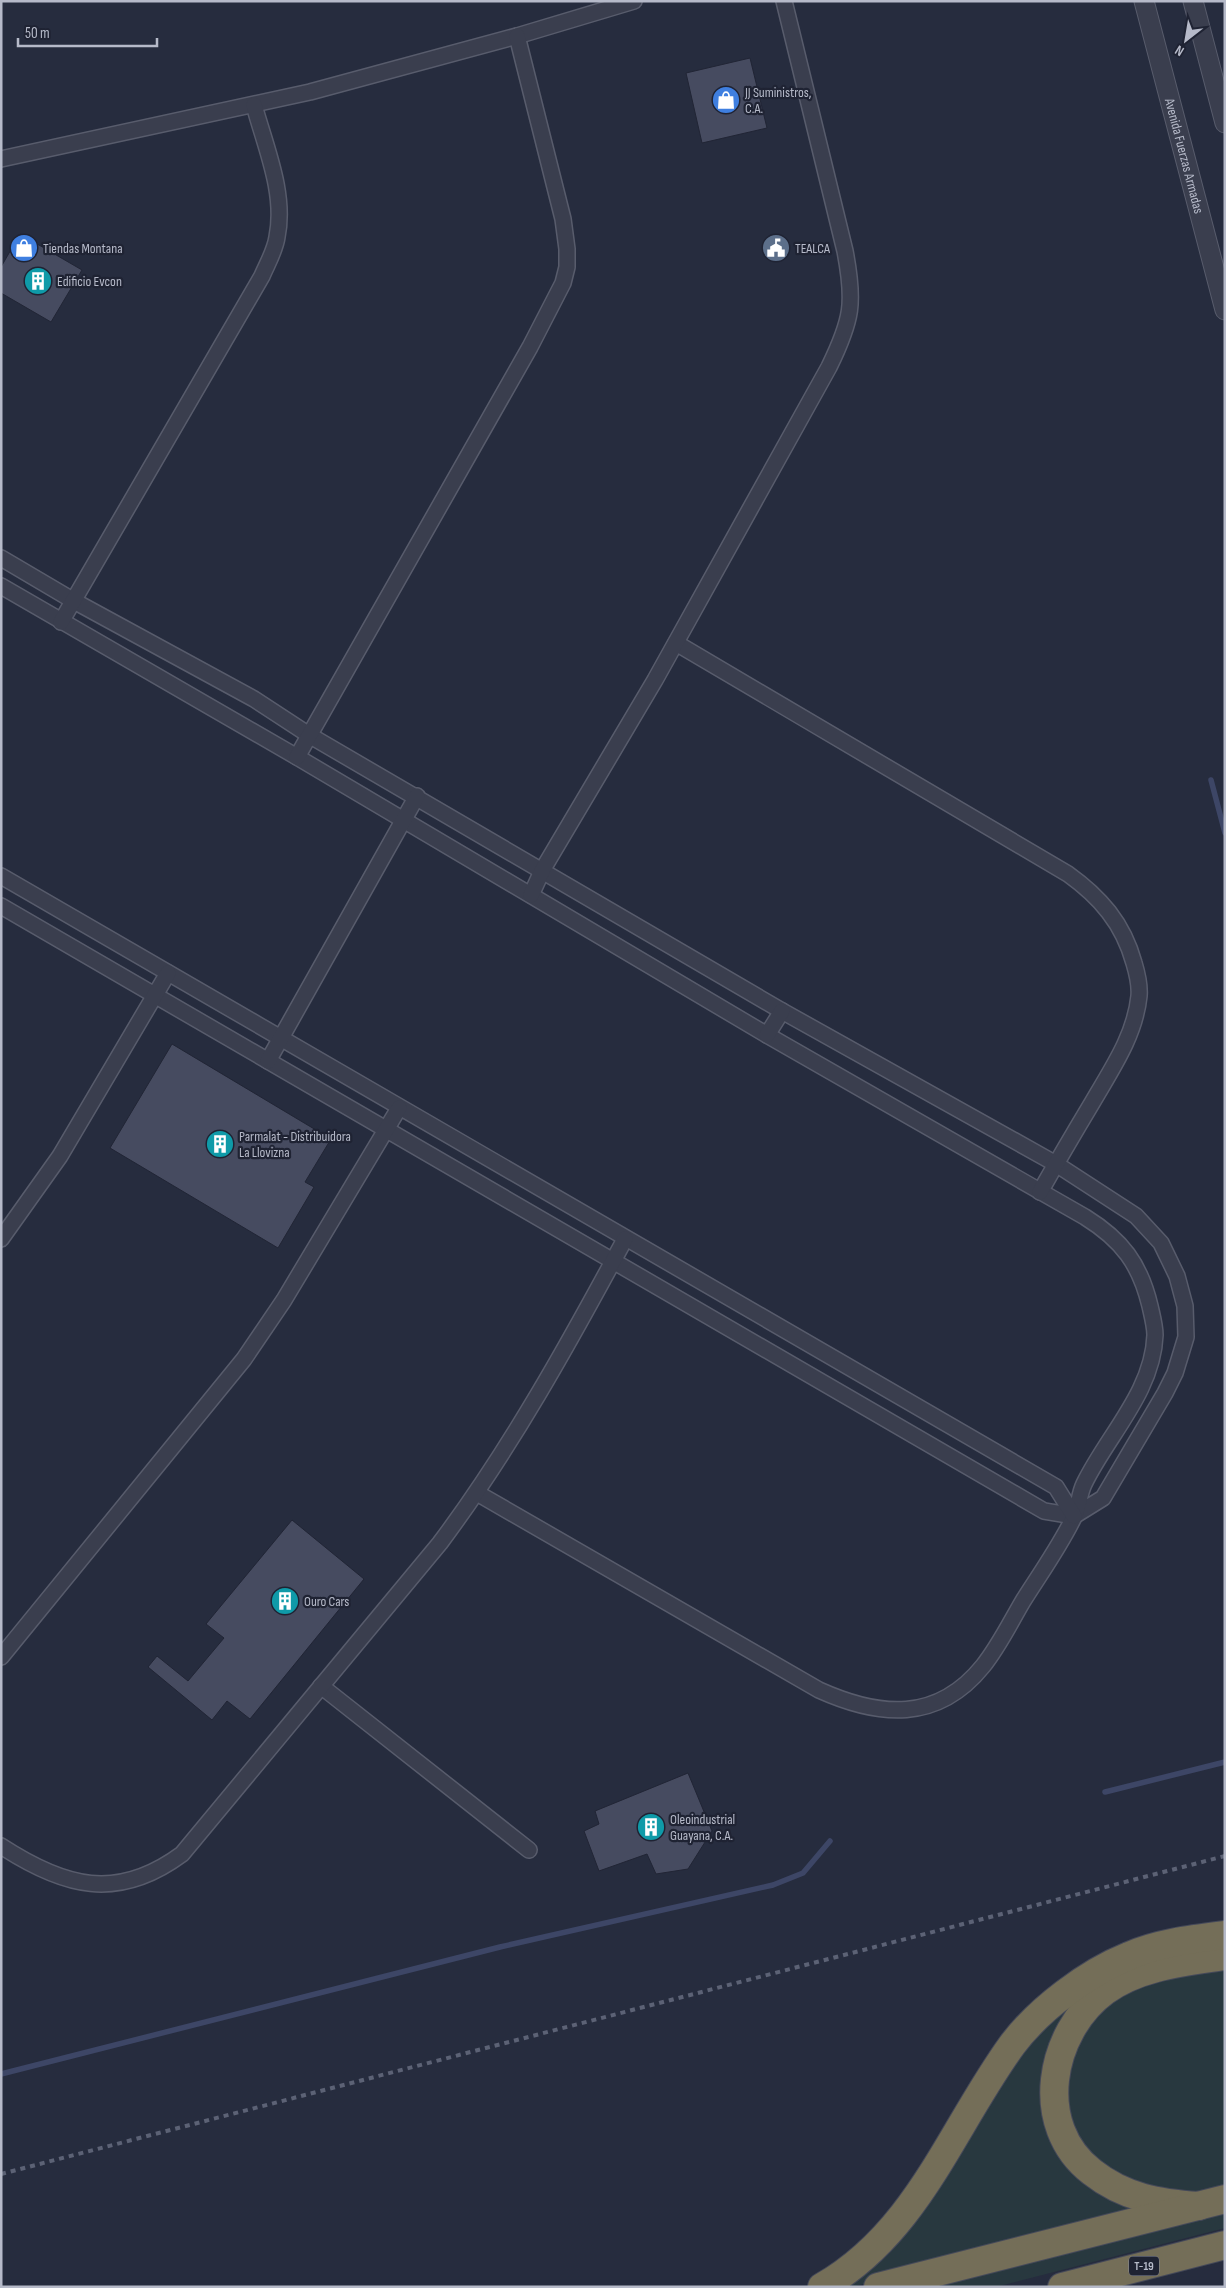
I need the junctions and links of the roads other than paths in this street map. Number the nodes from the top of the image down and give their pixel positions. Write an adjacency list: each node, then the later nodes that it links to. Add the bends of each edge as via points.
1 (634, 1): 5 (street)
2 (784, 1): 14 (street, via 846,252 852,283 849,322 829,367)
3 (1144, 1): 9 (street, Avenida Fuerzas Armadas)
4 (1193, 1): 7 (street)
5 (516, 36): 6 (street); 15 (street, via 564,219 567,267 563,283 530,347)
6 (254, 105): 8 (street); 12 (street, via 279,198 277,238 272,254)
7 (1225, 123)
8 (1, 159)
9 (1225, 310)
10 (1, 558): 12 (street)
11 (1, 586): 13 (street)
12 (74, 601): 13 (street); 15 (street, via 254,699)
13 (61, 622): 16 (street)
14 (676, 643): 19 (street); 31 (street, via 1068,874 1087,887 1113,915 1133,957 1138,976 1136,1013 1120,1053)
15 (309, 734): 16 (street); 17 (street)
16 (297, 757): 18 (street)
17 (417, 796): 18 (street); 19 (street)
18 (403, 820): 21 (street); 27 (street)
19 (543, 869): 21 (street); 25 (street)
20 (1, 876): 23 (street)
21 (531, 895): 26 (street)
22 (1, 906): 24 (street)
23 (168, 972): 24 (street); 27 (street)
24 (154, 996): 28 (street); 33 (street, via 60,1156)
25 (782, 1011): 26 (street); 31 (street)
26 (767, 1035): 32 (street)
27 (280, 1038): 28 (street); 29 (street)
28 (268, 1061): 30 (street)
29 (399, 1108): 30 (street); 34 (street)
30 (386, 1130): 35 (street); 40 (street, via 284,1300 244,1358)
31 (1056, 1164): 32 (street); 37 (street, via 1136,1216 1161,1243 1170,1261 1182,1291 1186,1323 1181,1353)
32 (1040, 1192): 36 (street, via 1102,1228 1116,1240 1139,1270 1155,1334)
33 (1, 1239)
34 (625, 1239): 35 (street); 39 (street, via 1056,1487)
35 (613, 1262): 38 (street, via 509,1444); 39 (street, via 1044,1511)
36 (1144, 1381): 37 (street); 39 (street, via 1083,1485)
37 (1166, 1393): 39 (street, via 1103,1498)
38 (477, 1493): 39 (street, via 819,1690 859,1706 900,1711 926,1705 953,1692 983,1666); 41 (street, via 440,1543)
39 (1074, 1516)
40 (1, 1657)
41 (321, 1686): 42 (street, via 200,1836 165,1866 124,1881 99,1884 72,1881 47,1873); 43 (street)
42 (1, 1846)
43 (528, 1850)
44 (1225, 1935): 48 (highway, via 1129,1955 1094,1974 1037,2017 1013,2044 927,2184 899,2222 850,2268)
45 (1225, 1956): 46 (highway, via 1138,1973 1105,1991 1075,2024 1064,2043 1053,2084 1054,2102 1067,2141 1077,2158 1092,2172 1128,2193 1151,2200)
46 (1212, 2202): 49 (highway)
47 (1225, 2244): 50 (highway, T-19)
48 (822, 2287)
49 (878, 2287)
50 (1062, 2287)

